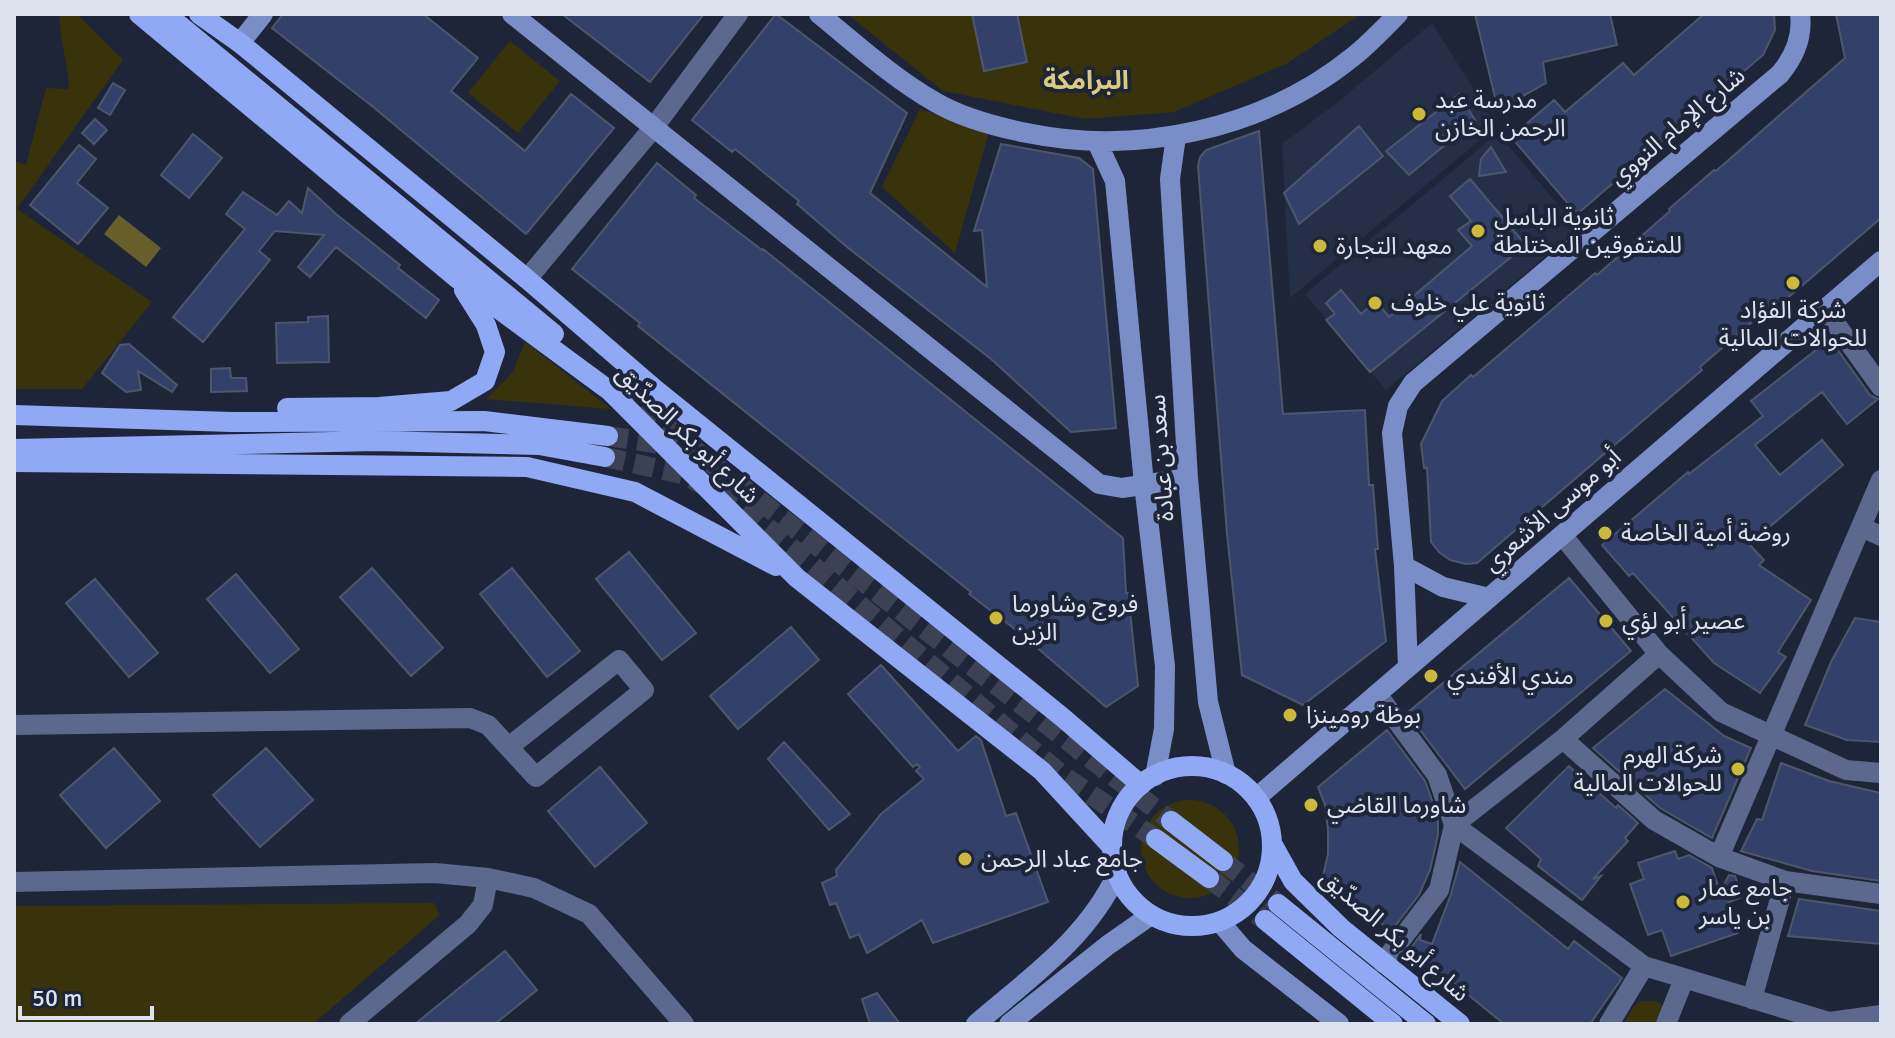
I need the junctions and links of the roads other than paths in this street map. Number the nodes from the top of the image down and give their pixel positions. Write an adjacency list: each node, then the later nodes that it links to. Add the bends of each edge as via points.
1 (139, 14): 15 (main road, شارع أبو بكر الصدّيق)
2 (166, 14): 19 (main road)
3 (199, 14): 10 (main road, شارع أبو بكر الصدّيق)
4 (263, 14): 10 (main road)
5 (512, 14): 11 (main road)
6 (738, 14): 11 (street)
7 (819, 14): 13 (main road, via 938,104 996,126)
8 (1398, 14): 12 (main road, via 1353,57 1300,92 1239,119)
9 (1800, 14): 31 (main road, شارع الإمام النووي, via 1798,43 1780,74 1405,394 1392,433)
10 (240, 43): 16 (main road, شارع أبو بكر الصدّيق)
11 (654, 127): 16 (street); 27 (main road, via 1099,484)
12 (1176, 136): 13 (main road); 25 (main road, سعد بن عبادة, via 1170,179)
13 (1097, 142): 27 (main road, سعد بن عبادة, via 1115,181)
14 (1881, 261): 17 (main road, أبو موسى الأشعري)
15 (458, 279): 20 (main road, via 486,325 495,352 485,381 451,401); 32 (main road, شارع أبو بكر الصدّيق, via 610,391)
16 (527, 279): 43 (main road, شارع أبو بكر الصدّيق, via 656,390 1062,717)
17 (1825, 309): 18 (street); 29 (main road, أبو موسى الأشعري)
18 (1881, 387)
19 (618, 388)
20 (14, 414): 21 (main road, via 231,422 484,421)
21 (608, 436)
22 (14, 449): 23 (main road, via 377,441 539,445)
23 (605, 457)
24 (14, 462): 32 (main road, via 527,467 635,492)
25 (1188, 478): 27 (main road); 42 (main road, سعد بن عبادة, via 1208,702)
26 (1881, 480): 28 (street)
27 (1144, 484): 43 (main road, سعد بن عبادة, via 1165,666 1164,729)
28 (1861, 527): 30 (street); 38 (street)
29 (1562, 535): 33 (main road, أبو موسى الأشعري); 34 (street)
30 (1881, 536)
31 (1404, 566): 33 (main road, via 1443,587); 35 (main road, شارع الإمام النووي)
32 (797, 578): 49 (main road, شارع أبو بكر الصدّيق, via 1042,771)
33 (1489, 598): 35 (main road, أبو موسى الأشعري)
34 (1659, 654): 38 (street, via 1721,712); 39 (street)
35 (1408, 667): 36 (main road, أبو موسى الأشعري)
36 (1377, 694): 44 (main road, أبو موسى الأشعري); 46 (street, via 1437,775)
37 (14, 725): 40 (street, via 470,718 488,725)
38 (1771, 737): 41 (street, via 1846,770); 50 (street)
39 (1563, 739): 46 (street); 50 (street, via 1654,820)
40 (510, 746): 40 (street, via 619,660 644,690 536,777)
41 (1881, 773)
42 (1226, 774): 43 (main road, via 1203,767 1178,768); 44 (main road)
43 (1148, 780): 49 (main road, via 1125,802)
44 (1256, 798): 48 (main road)
45 (1171, 821): 51 (main road)
46 (1454, 825): 60 (street, via 1439,890); 61 (street)
47 (1156, 839): 54 (main road)
48 (1273, 845): 59 (main road, via 1265,882 1254,898); 60 (main road, شارع أبو بكر الصدّيق, via 1293,881)
49 (1112, 847): 52 (main road)
50 (1719, 857): 55 (street)
51 (1223, 861)
52 (1117, 874): 58 (main road, via 1125,890); 67 (main road, via 1098,911 1067,947)
53 (488, 878): 56 (street, via 435,873); 65 (street, via 483,905 468,924); 66 (street, via 534,888 589,914)
54 (1209, 878)
55 (1785, 881): 57 (street); 63 (street)
56 (14, 882)
57 (1881, 894)
58 (1151, 915): 59 (main road, via 1173,925); 68 (main road)
59 (1220, 922): 69 (main road, via 1243,949)
60 (1383, 963): 72 (main road, شارع أبو بكر الصدّيق)
61 (1644, 966): 62 (street); 73 (street)
62 (1684, 979): 63 (street); 74 (street)
63 (1752, 999): 64 (street, via 1829,1022)
64 (1881, 1015)
65 (349, 1024)
66 (684, 1024)
67 (976, 1024)
68 (1009, 1024)
69 (1339, 1024)
70 (1393, 1024): 71 (main road, via 1272,912)
71 (1426, 1024)
72 (1460, 1024)
73 (1609, 1024)
74 (1666, 1024)

